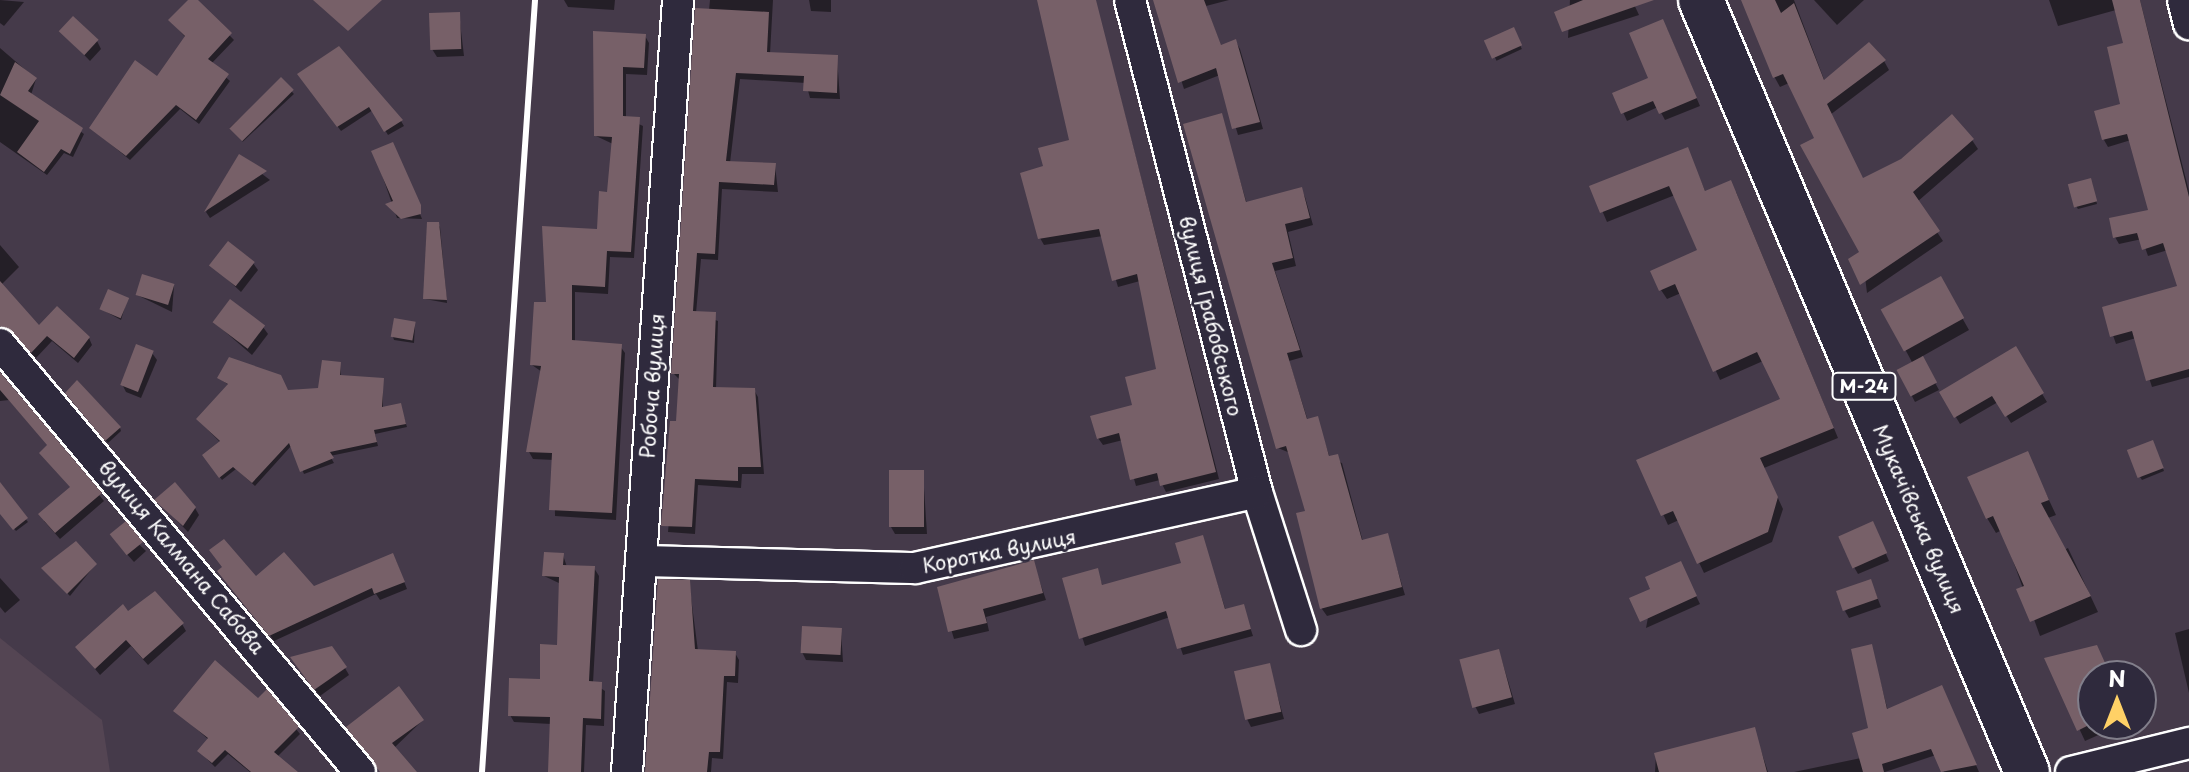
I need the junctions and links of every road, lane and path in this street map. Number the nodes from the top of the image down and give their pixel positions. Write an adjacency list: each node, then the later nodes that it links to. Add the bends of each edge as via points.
1 (678, 0): 8 (street, Робоча вулиця)
2 (1130, 0): 7 (street, вулиця Грабовського)
3 (1701, 0): 13 (highway, Мукачівська вулиця / М-24)
4 (2183, 0): 5 (street)
5 (2189, 24)
6 (0, 344): 11 (street, вулиця Калмана Сабова)
7 (1257, 492): 8 (street, Коротка вулиця, via 915,568); 9 (street, вулиця Грабовського)
8 (641, 561): 12 (street, Робоча вулиця)
9 (1301, 630)
10 (2189, 743): 14 (street)
11 (360, 772)
12 (627, 772)
13 (2027, 772)
14 (2071, 772)

